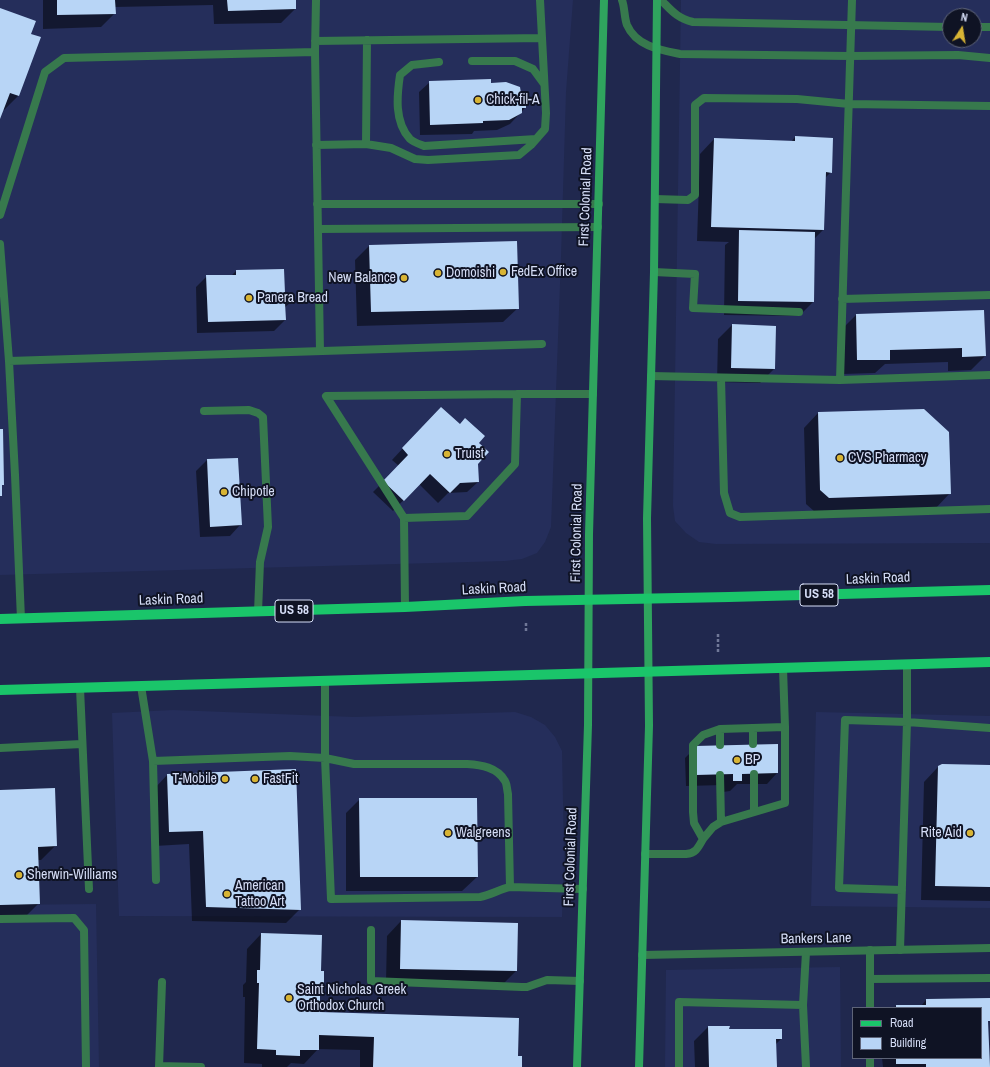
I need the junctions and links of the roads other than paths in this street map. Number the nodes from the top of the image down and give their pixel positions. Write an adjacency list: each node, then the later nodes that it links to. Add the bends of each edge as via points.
1 (316, 0): 12 (street)
2 (540, 0): 10 (street)
3 (604, 0): 27 (main road, First Colonial Road)
4 (622, 0): 13 (street, via 631,32 636,38)
5 (657, 0): 13 (main road)
6 (661, 0): 8 (street, via 676,15 693,22)
7 (852, 0): 8 (street)
8 (851, 25): 9 (street); 15 (street)
9 (942, 27)
10 (542, 38): 11 (street); 19 (street)
11 (367, 40): 12 (street); 23 (street)
12 (315, 41): 14 (street)
13 (657, 49): 15 (street, via 680,54); 25 (main road)
14 (314, 52): 24 (street); 28 (street, via 64,58 45,72)
15 (850, 56): 16 (street); 20 (street)
16 (990, 58)
17 (472, 61): 19 (street, via 515,62 533,69)
18 (439, 62): 22 (street, via 412,65 400,75 399,121 411,140 424,146)
19 (544, 84): 22 (street, via 545,129)
20 (849, 104): 21 (street); 25 (street, via 704,98 695,105 694,195 688,200); 34 (street)
21 (990, 106)
22 (536, 139): 23 (street, via 519,155 428,160 415,159 391,148)
23 (366, 144): 24 (street)
24 (316, 145): 26 (street)
25 (655, 199): 32 (main road)
26 (317, 204): 27 (street); 30 (street)
27 (599, 204): 29 (main road, First Colonial Road)
28 (0, 215)
29 (598, 227): 30 (street); 44 (main road, First Colonial Road)
30 (318, 229): 37 (street)
31 (0, 244): 38 (street)
32 (654, 272): 35 (street, via 695,274 693,308); 40 (main road)
33 (990, 295): 34 (street)
34 (842, 299): 42 (street)
35 (799, 312)
36 (542, 344): 37 (street)
37 (320, 351): 38 (street)
38 (9, 361): 54 (street)
39 (990, 375): 42 (street)
40 (651, 376): 41 (street); 50 (main road)
41 (721, 378): 42 (street); 46 (street, via 724,492 730,513 740,517)
42 (840, 380)
43 (517, 394): 44 (street); 47 (street, via 515,464 467,516); 47 (street, via 326,396)
44 (593, 394): 49 (main road, First Colonial Road, via 588,546)
45 (204, 411): 52 (street, via 249,410 263,417 268,527 260,562)
46 (990, 509)
47 (404, 518): 51 (street)
48 (990, 590): 50 (main road, Laskin Road / US 58)
49 (589, 599): 50 (main road, Laskin Road / US 58); 51 (main road, Laskin Road / US 58); 59 (main road, First Colonial Road)
50 (647, 599): 58 (main road)
51 (405, 607): 52 (main road, Laskin Road / US 58)
52 (258, 612): 54 (main road, Laskin Road / US 58)
53 (0, 619): 54 (main road, Laskin Road / US 58)
54 (21, 619)
55 (990, 662): 56 (main road)
56 (907, 664): 57 (main road); 64 (street)
57 (783, 668): 58 (main road); 65 (street)
58 (648, 673): 59 (main road); 80 (main road)
59 (589, 674): 60 (main road); 84 (main road, First Colonial Road)
60 (325, 681): 61 (main road); 73 (street)
61 (141, 686): 62 (main road); 74 (street)
62 (80, 688): 63 (main road); 69 (street)
63 (0, 690)
64 (907, 722): 67 (street); 85 (street); 85 (street, via 845,720 840,881 840,888)
65 (785, 727): 66 (street); 77 (street, via 786,803)
66 (753, 728): 68 (street); 70 (street)
67 (990, 728)
68 (720, 729): 71 (street); 79 (street, via 704,735 692,746 694,822)
69 (82, 744): 72 (street); 83 (street)
70 (753, 744)
71 (720, 745)
72 (0, 748)
73 (325, 758): 74 (street, via 290,756); 82 (street, via 354,764 482,765 497,772 505,781 508,794); 82 (street, via 331,899 480,897)
74 (153, 761): 81 (street)
75 (754, 774): 77 (street)
76 (720, 775): 78 (street)
77 (754, 811): 78 (street)
78 (721, 822): 79 (street)
79 (703, 839): 80 (street, via 692,854)
80 (645, 854): 92 (main road)
81 (156, 880)
82 (510, 887): 84 (street)
83 (90, 889)
84 (583, 890): 95 (main road, First Colonial Road)
85 (902, 890): 90 (street)
86 (0, 920): 100 (street, via 74,918 84,930)
87 (371, 930): 95 (street, via 371,982 522,987 547,980)
88 (990, 948): 90 (street, Bankers Lane)
89 (870, 950): 90 (street, Bankers Lane); 91 (street, Bankers Lane); 94 (street)
90 (900, 950)
91 (806, 952): 92 (street, Bankers Lane); 97 (street)
92 (642, 955): 103 (main road)
93 (990, 978): 94 (street)
94 (870, 980): 98 (street)
95 (580, 981): 102 (main road, First Colonial Road)
96 (162, 982): 99 (street)
97 (802, 1005): 104 (street, via 679,1002); 105 (street)
98 (870, 1007)
99 (159, 1066): 101 (street)
100 (86, 1067)
101 (201, 1067)
102 (577, 1067)
103 (639, 1067)
104 (679, 1067)
105 (806, 1067)

